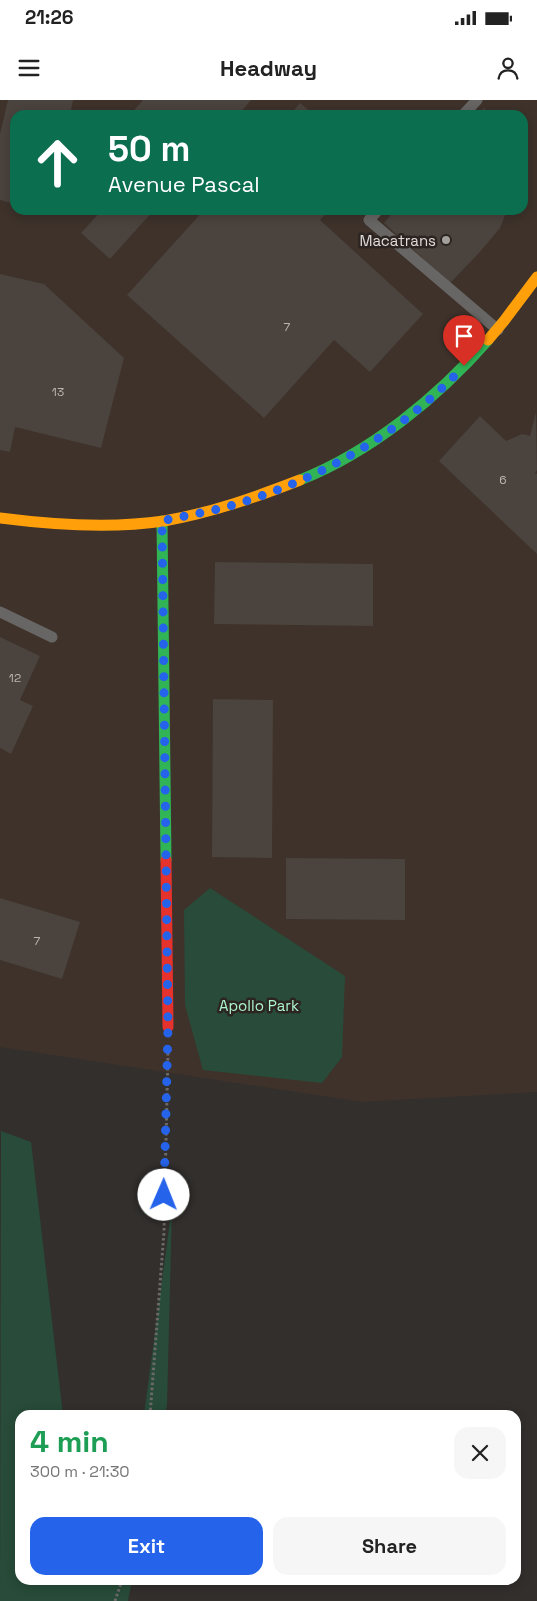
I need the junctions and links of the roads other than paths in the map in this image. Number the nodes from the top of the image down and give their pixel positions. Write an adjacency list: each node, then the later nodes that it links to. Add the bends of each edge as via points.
1 (477, 100): 2 (lane)
2 (468, 110)
3 (374, 215): 5 (lane, via 369,220)
4 (537, 277): 5 (street)
5 (498, 330): 7 (street, via 420,408 336,464 239,503)
6 (0, 518): 7 (street, via 47,524 107,525)
7 (162, 521): 10 (street)
8 (0, 612): 9 (lane)
9 (52, 637)
10 (168, 1027)

